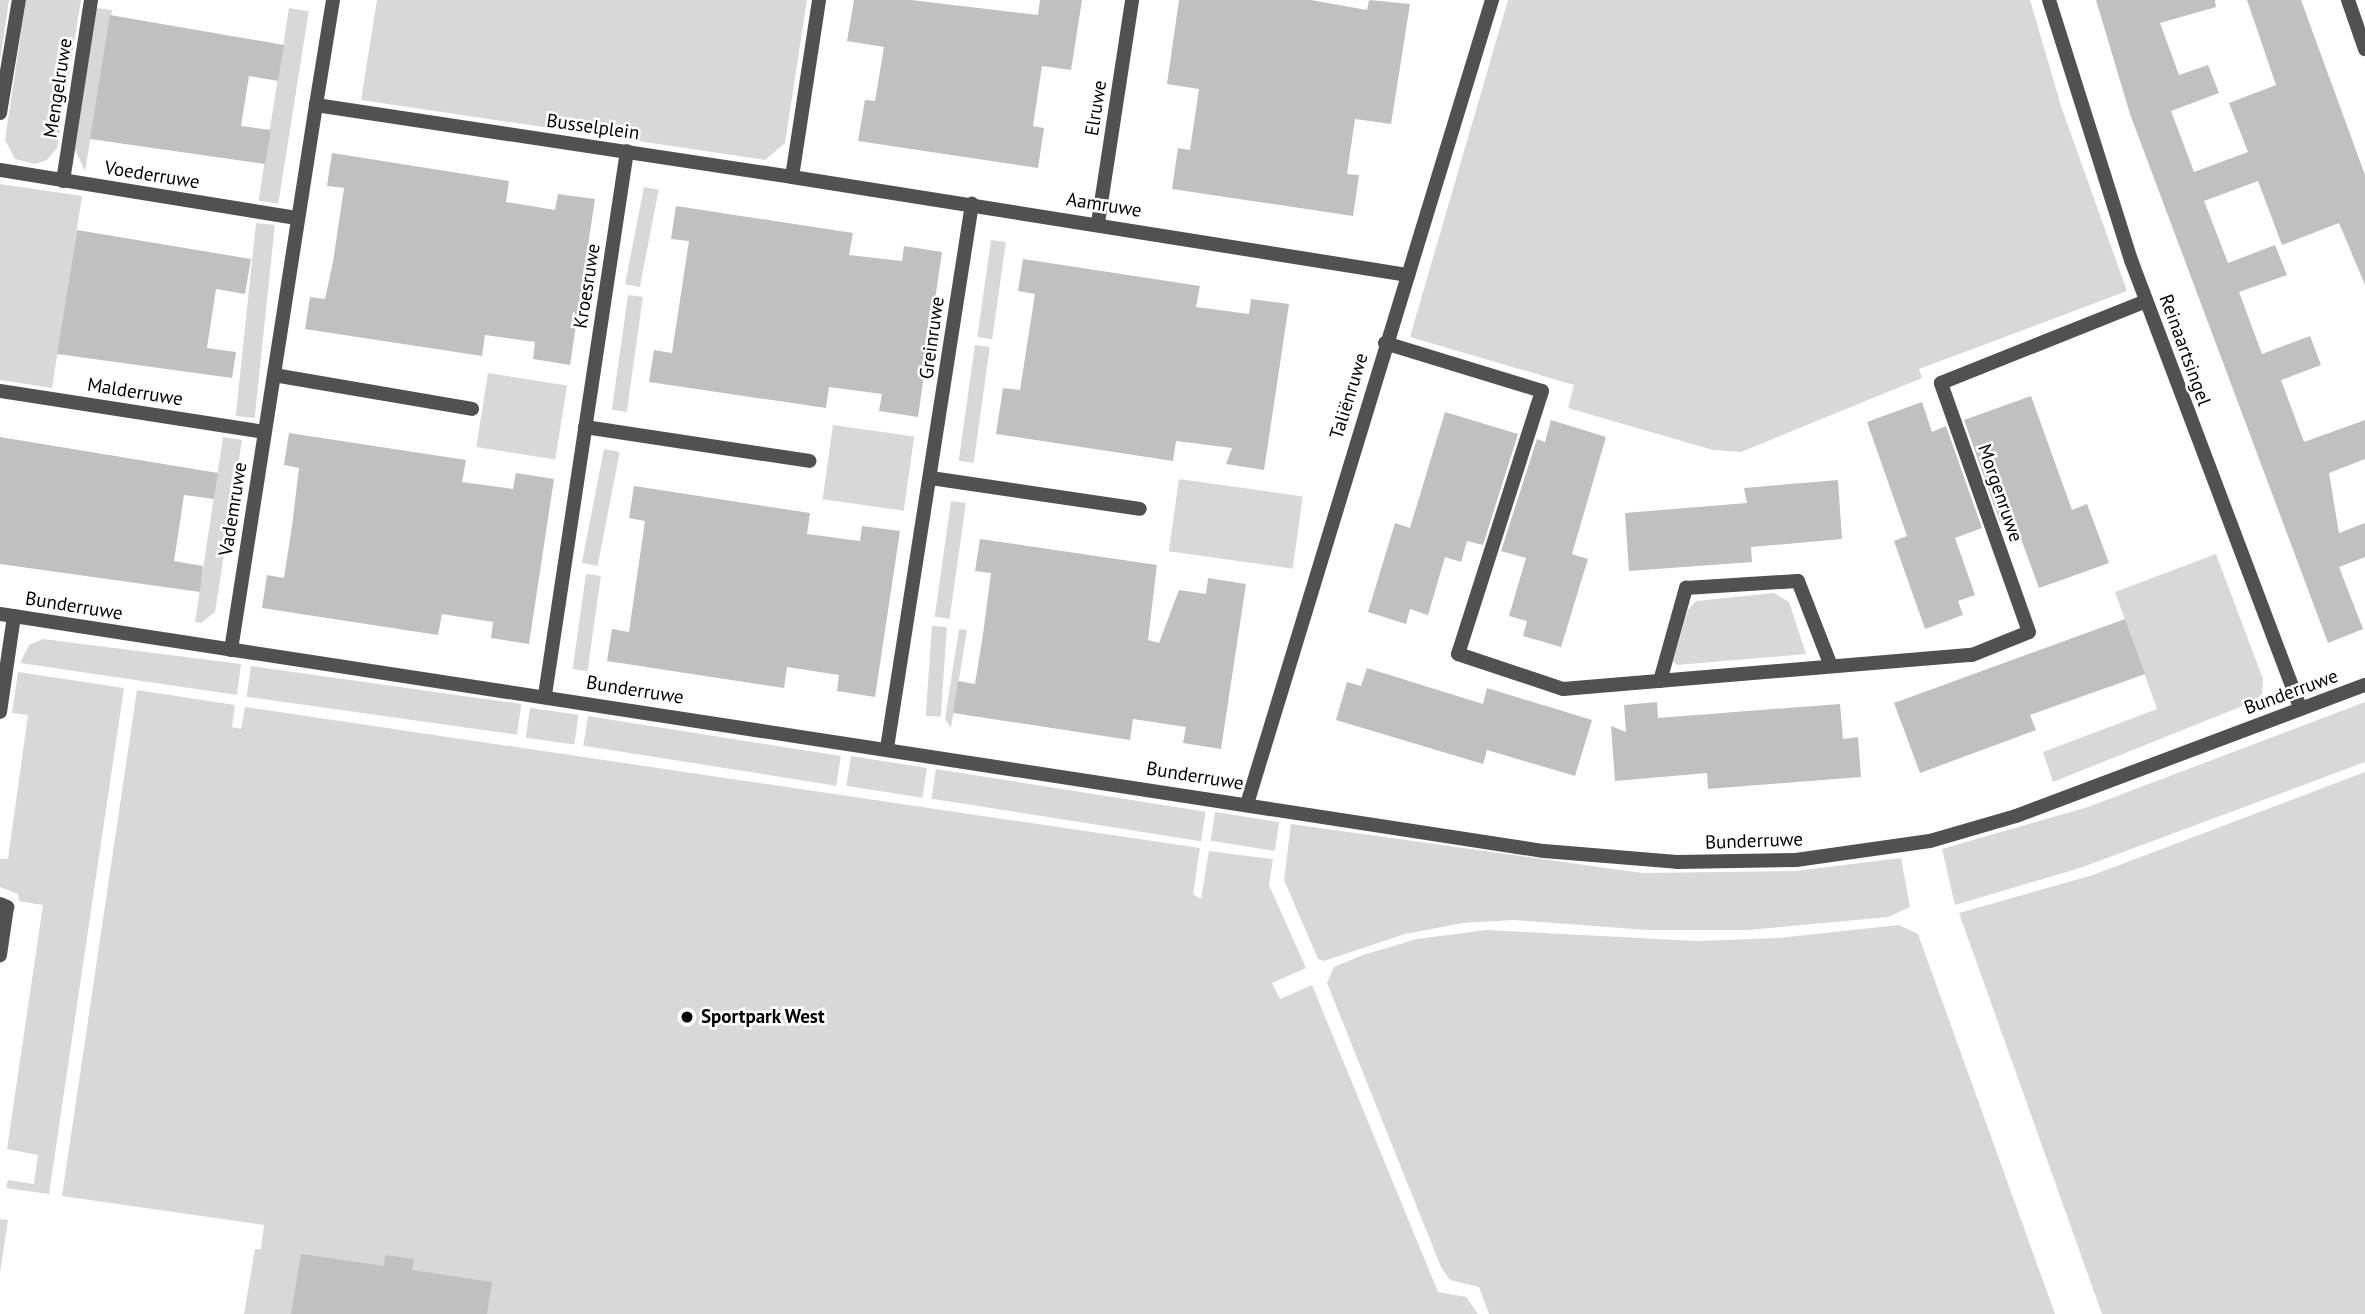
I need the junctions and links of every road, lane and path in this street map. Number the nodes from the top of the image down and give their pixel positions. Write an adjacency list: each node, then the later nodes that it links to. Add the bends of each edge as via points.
1 (19, 0): 11 (street)
2 (91, 0): 15 (street, Mengelruwe)
3 (329, 0): 10 (street)
4 (819, 0): 14 (street)
5 (1132, 0): 18 (street, Elruwe)
6 (1492, 0): 19 (street, Taliënruwe)
7 (2049, 0): 20 (street, Reinaartsingel)
8 (2348, 0): 9 (street)
9 (2365, 49)
10 (316, 105): 12 (street, Busselplein); 17 (street, Vademruwe)
11 (0, 113)
12 (627, 151): 14 (street, Busselplein); 25 (street, Kroesruwe)
13 (0, 170): 15 (street, Voederruwe)
14 (792, 177): 16 (street, Aamruwe)
15 (63, 181): 17 (street, Voederruwe)
16 (972, 204): 18 (street, Aamruwe); 28 (street, Greinruwe)
17 (298, 218): 22 (street, Vademruwe)
18 (1098, 223): 19 (street, Aamruwe)
19 (1408, 275): 21 (street, Taliënruwe)
20 (2146, 301): 32 (street, Morgenruwe, via 1941,383 2029,632 1972,655); 36 (street, Reinaartsingel)
21 (1385, 343): 33 (street, Morgenruwe, via 1542,391 1458,654 1563,689); 39 (street, Taliënruwe)
22 (274, 375): 24 (street); 26 (street, Vademruwe)
23 (0, 391): 26 (street, Malderruwe)
24 (472, 409)
25 (585, 426): 27 (street); 35 (street, Kroesruwe)
26 (264, 432): 31 (street, Vademruwe)
27 (809, 461)
28 (931, 478): 29 (street); 38 (street, Greinruwe)
29 (1140, 509)
30 (7, 615): 31 (street, Bunderruwe); 37 (street)
31 (231, 650): 35 (street, Bunderruwe)
32 (1831, 666): 33 (street, Morgenruwe); 33 (street, via 1798,581 1686,588)
33 (1660, 681)
34 (2365, 685): 36 (street, Bunderruwe)
35 (544, 695): 38 (street, Bunderruwe)
36 (2300, 708): 39 (street, Bunderruwe, via 2016,816 1906,846 1796,860 1677,862 1544,851)
37 (0, 712)
38 (887, 748): 39 (street, Bunderruwe)
39 (1247, 804)
40 (0, 904): 41 (street, via 7,907)
41 (0, 955)

